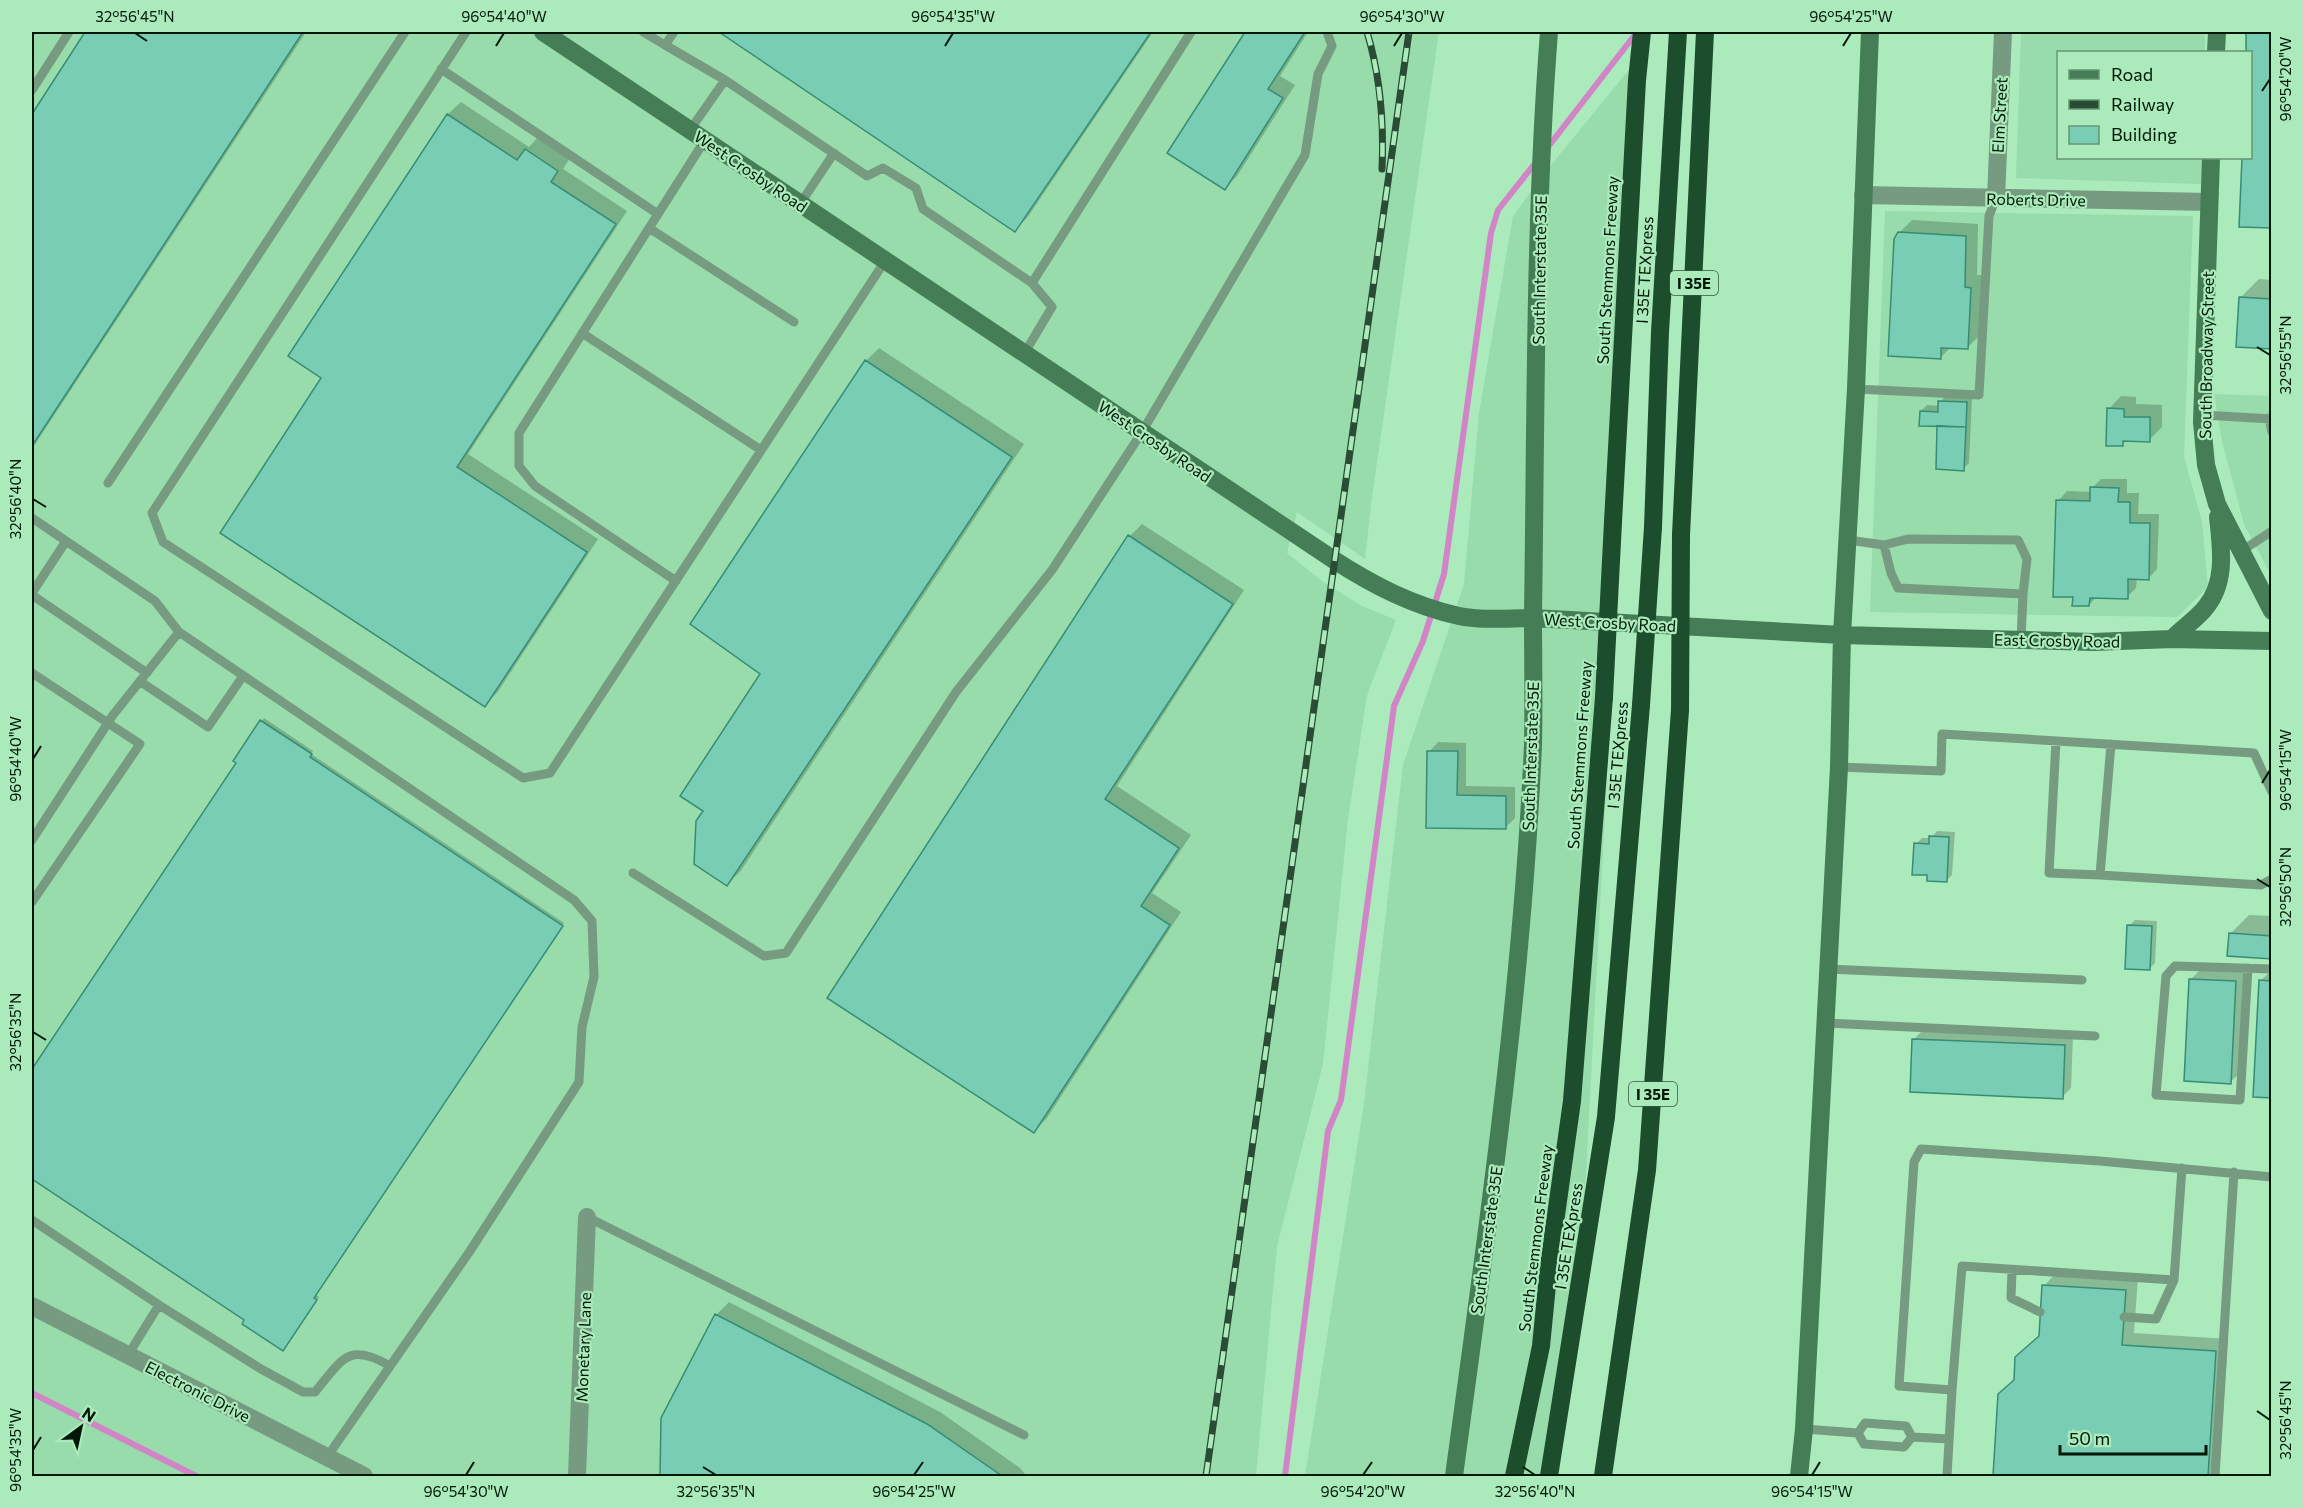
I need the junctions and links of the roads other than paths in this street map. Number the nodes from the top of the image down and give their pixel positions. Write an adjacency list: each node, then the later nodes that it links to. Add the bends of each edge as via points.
1 (69, 32): 21 (lane)
2 (405, 32): 43 (lane)
3 (465, 32): 19 (lane)
4 (543, 32): 23 (main road, West Crosby Road)
5 (643, 32): 17 (lane)
6 (674, 32): 17 (lane)
7 (1191, 32): 33 (lane)
8 (1327, 32): 40 (lane, via 1332,46 1318,74 1305,155)
9 (1549, 32): 55 (main road, South Interstate 35E, via 1538,282)
10 (1642, 32): 104 (highway, South Stemmons Freeway, bridge, via 1604,697 1572,1101 1541,1346)
11 (1678, 32): 105 (highway, I 35E TEXpress, bridge, via 1653,527 1606,1117)
12 (1705, 32): 22 (highway, I 35E)
13 (1717, 32): 22 (highway)
14 (1870, 32): 26 (main road)
15 (2003, 32): 27 (street, Elm Street)
16 (2217, 32): 18 (main road)
17 (665, 45): 20 (lane)
18 (2216, 51)
19 (441, 69): 30 (lane); 51 (lane, via 152,513 163,542 522,778 550,773)
20 (725, 80): 23 (lane); 24 (lane)
21 (32, 89)
22 (1703, 98): 106 (highway, I 35E, bridge, via 1681,535 1680,710 1647,1170)
23 (698, 135): 29 (main road, West Crosby Road); 30 (lane)
24 (834, 153): 29 (lane); 33 (lane, via 867,176 883,168 916,188 923,209)
25 (2211, 159): 28 (main road, South Broadway Street)
26 (1863, 195): 27 (street, Roberts Drive); 37 (main road)
27 (1996, 198): 28 (street, Roberts Drive); 37 (lane, via 1989,216 1979,395)
28 (2209, 202): 38 (main road, South Broadway Street)
29 (800, 204): 32 (main road, West Crosby Road)
30 (658, 214): 31 (lane)
31 (649, 228): 34 (lane); 35 (lane)
32 (885, 261): 36 (main road, West Crosby Road); 42 (lane)
33 (1032, 283): 36 (lane, via 1052,307)
34 (794, 322)
35 (582, 333): 42 (lane); 51 (lane, via 519,434 519,466 535,486)
36 (1024, 354): 40 (main road, West Crosby Road)
37 (1856, 389): 47 (main road)
38 (2203, 415): 39 (lane); 44 (main road, South Broadway Street, via 2206,465)
39 (2270, 418): 41 (lane)
40 (1142, 432): 55 (main road, West Crosby Road, via 1334,560 1404,599 1461,616); 71 (lane, via 1052,570 956,692 786,953 764,956)
41 (2271, 432)
42 (761, 450): 51 (lane)
43 (108, 483)
44 (2217, 504): 50 (main road, South Broadway Street); 58 (main road, via 2220,578 2206,607)
45 (32, 518): 48 (lane)
46 (2271, 531): 50 (lane)
47 (1848, 540): 49 (lane); 57 (main road)
48 (66, 541): 52 (lane); 56 (lane, via 155,601)
49 (1884, 545): 53 (lane, via 1898,588); 53 (lane, via 1908,539 2018,540 2027,559)
50 (2240, 552): 54 (main road, South Broadway Street)
51 (676, 581)
52 (32, 594): 62 (lane)
53 (2023, 594): 59 (lane)
54 (2271, 611)
55 (1533, 618): 57 (main road, West Crosby Road); 103 (main road, South Interstate 35E, via 1533,743 1519,952 1498,1150)
56 (179, 632): 62 (lane); 63 (lane)
57 (1842, 635): 59 (main road, East Crosby Road); 68 (main road)
58 (2172, 639): 59 (main road, East Crosby Road); 60 (main road, East Crosby Road)
59 (2021, 640)
60 (2271, 641)
61 (32, 672): 65 (lane)
62 (147, 673): 64 (lane)
63 (243, 676): 64 (lane, via 208,727); 93 (lane, via 574,900 592,921 594,977 582,1027 579,1082)
64 (141, 682): 65 (lane)
65 (109, 723): 70 (lane); 74 (lane, via 140,744)
66 (2056, 741): 67 (lane); 68 (lane, via 1942,734 1941,771); 72 (lane, via 2049,873)
67 (2110, 744): 69 (lane, via 2254,753); 72 (lane)
68 (1839, 767): 76 (main road)
69 (2271, 792)
70 (32, 840)
71 (633, 873)
72 (2100, 875): 73 (lane, via 2261,885)
73 (2271, 879)
74 (32, 902)
75 (2248, 968): 75 (lane, via 2175,966 2166,976 2156,1095 2240,1100); 77 (lane)
76 (1828, 969): 78 (lane); 79 (main road)
77 (2271, 969)
78 (2082, 980)
79 (1826, 1023): 80 (lane); 95 (main road)
80 (2096, 1036)
81 (2182, 1168): 82 (lane); 87 (lane); 94 (lane, via 1922,1149 1914,1162 1899,1386)
82 (2234, 1172): 83 (lane); 109 (lane)
83 (2271, 1177)
84 (587, 1217): 97 (lane); 102 (street, Monetary Lane)
85 (32, 1220): 88 (lane)
86 (2012, 1270): 87 (lane); 90 (lane, via 2011,1298); 94 (lane, via 1962,1266)
87 (2174, 1280): 91 (lane, via 2156,1319)
88 (159, 1305): 92 (lane); 93 (lane, via 303,1392 315,1392 341,1360 355,1354 373,1356)
89 (32, 1306): 92 (street, Electronic Drive)
90 (2040, 1312)
91 (2124, 1317)
92 (128, 1355): 100 (street, Electronic Drive)
93 (390, 1366): 100 (lane)
94 (1952, 1390): 99 (lane)
95 (1804, 1429): 96 (lane); 107 (main road)
96 (1858, 1433): 98 (lane, via 1864,1444 1904,1447); 98 (lane, via 1865,1423 1906,1426)
97 (1024, 1435)
98 (1912, 1437): 99 (lane)
99 (1949, 1439): 108 (lane)
100 (327, 1457): 101 (street, Electronic Drive)
101 (364, 1476)
102 (577, 1476)
103 (1454, 1476)
104 (1514, 1476)
105 (1550, 1476)
106 (1603, 1476)
107 (1799, 1476)
108 (1947, 1476)
109 (2215, 1476)

